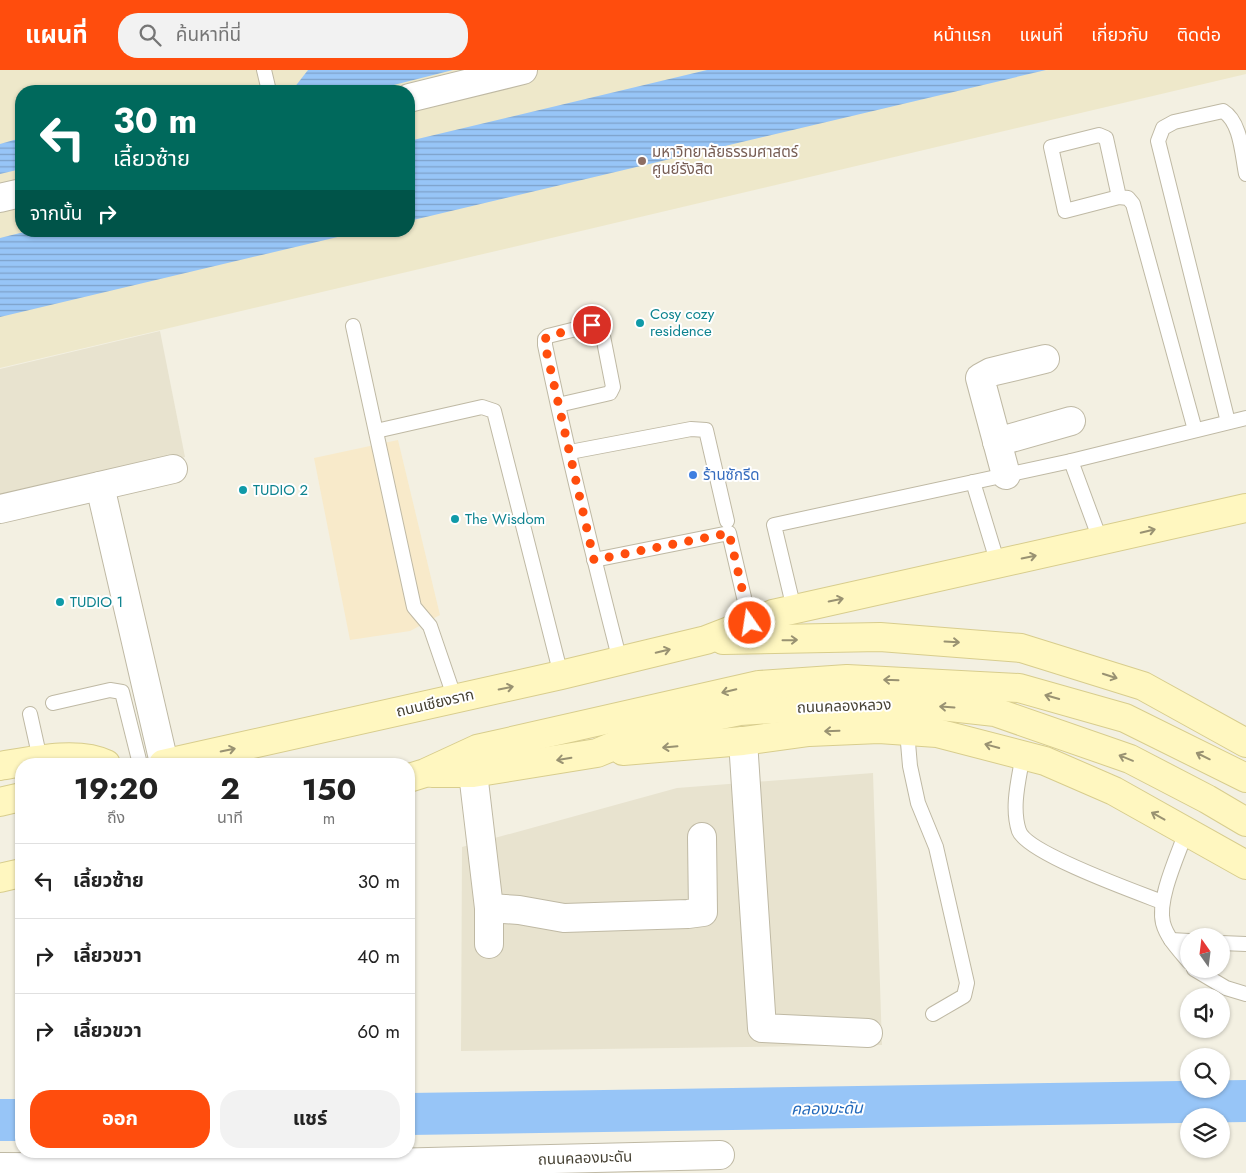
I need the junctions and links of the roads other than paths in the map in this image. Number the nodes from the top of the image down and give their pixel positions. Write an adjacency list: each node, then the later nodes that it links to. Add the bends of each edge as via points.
1 (264, 70): 3 (lane)
2 (522, 70): 4 (street)
3 (268, 85)
4 (415, 97)
5 (1246, 174): 14 (lane, via 1235,123 1223,111 1174,122 1163,128 1158,141)
6 (15, 194): 8 (street)
7 (1120, 197): 7 (lane, via 1106,138 1099,135 1051,147 1065,211); 15 (lane, via 1128,198 1138,216)
8 (0, 198)
9 (353, 326): 16 (lane)
10 (1044, 359): 17 (street, via 991,372 980,378)
11 (558, 405): 11 (lane, via 606,394 613,387 602,331 598,326 545,339); 18 (lane)
12 (1246, 418): 14 (lane)
13 (1071, 421): 17 (street)
14 (1228, 422): 15 (lane)
15 (1195, 430): 19 (lane)
16 (376, 431): 34 (lane, via 482,407 494,411); 35 (lane, via 414,608 430,626)
17 (996, 442): 21 (street)
18 (570, 452): 26 (lane, via 691,429 706,430); 28 (lane)
19 (1071, 461): 21 (lane); 27 (lane)
20 (173, 469): 23 (street)
21 (1006, 475): 22 (lane)
22 (973, 482): 29 (lane); 30 (lane, via 774,525)
23 (100, 486): 25 (street); 45 (street)
24 (1246, 508): 27 (main road, one-way to 24)
25 (0, 509)
26 (727, 521)
27 (1101, 542): 29 (main road, one-way to 27)
28 (594, 560): 31 (lane, via 729,533); 33 (lane)
29 (998, 564): 30 (main road, one-way to 29)
30 (794, 609): 31 (main road)
31 (750, 623): 32 (main road)
32 (706, 640): 33 (main road, ถนนเชียงราก, one-way to 32); 40 (main road, one-way to 40, via 880,638 1021,648 1143,686)
33 (620, 661): 34 (main road, ถนนเชียงราก)
34 (561, 676): 35 (main road, ถนนเชียงราก, one-way to 34)
35 (455, 699): 46 (main road, ถนนเชียงราก, one-way to 35)
36 (53, 704): 44 (lane, via 110,690 122,692)
37 (30, 714): 43 (lane)
38 (907, 731): 39 (main road, one-way to 39, via 809,732); 42 (main road, one-way to 38, via 937,733); 70 (lane, via 918,803 936,847 967,983 964,996)
39 (743, 741): 41 (main road, one-way to 41); 71 (street, via 762,1028)
40 (1246, 743)
41 (597, 754): 49 (main road, ถนนคลองหลวง, one-way to 49); 54 (main road, ถนนคลองหลวง, one-way to 41, via 1130,759 995,712 950,707 877,703 740,711 657,728)
42 (1023, 754): 55 (main road, one-way to 42, via 1114,791); 60 (lane, via 1016,819 1028,842 1060,860)
43 (40, 758)
44 (138, 758)
45 (163, 758)
46 (191, 758)
47 (15, 763): 48 (main road)
48 (0, 766)
49 (473, 773): 50 (main road, ถนนคลองหลวง); 61 (street)
50 (417, 776): 51 (main road, one-way to 50, via 1125,718 1019,688 847,679 759,685 477,749)
51 (1246, 778)
52 (15, 798): 53 (main road)
53 (0, 802)
54 (1246, 822)
55 (1186, 832): 57 (main road); 60 (lane)
56 (702, 837): 61 (street, via 703,912 564,918)
57 (1246, 865)
58 (15, 874): 59 (main road)
59 (0, 878)
60 (1162, 902): 62 (lane, via 1163,922)
61 (489, 908): 65 (street)
62 (1171, 940): 63 (lane); 67 (lane)
63 (1180, 940)
64 (1230, 943): 66 (lane)
65 (488, 944)
66 (1246, 944)
67 (1180, 951)
68 (1209, 978): 69 (lane)
69 (1246, 994)
70 (933, 1014)
71 (868, 1033)
72 (720, 1155): 73 (street, ถนนคลองมะดัน)
73 (180, 1161): 74 (street, ถนนคลองมะดัน)
74 (0, 1167)

